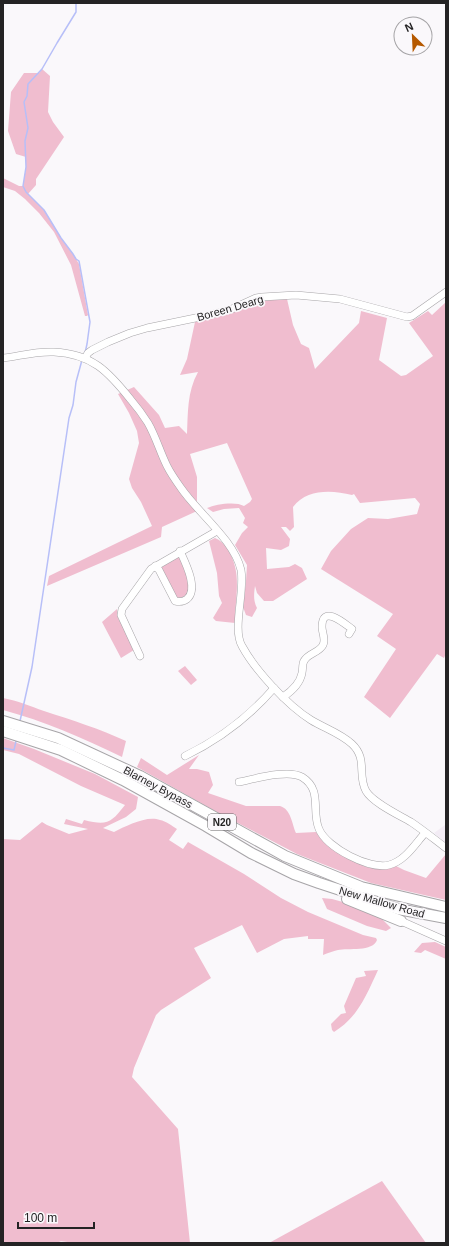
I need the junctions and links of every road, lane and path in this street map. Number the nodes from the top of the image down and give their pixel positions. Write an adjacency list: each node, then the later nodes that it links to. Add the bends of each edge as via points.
1 (446, 292): 2 (street, Boreen Dearg, via 407,317 340,299 296,294 259,297 232,309 130,333 92,350)
2 (83, 357): 3 (street, via 46,352); 4 (street, via 104,369 147,421 168,468)
3 (3, 358)
4 (217, 531): 5 (street); 9 (street, via 229,545 241,571 238,630 241,645)
5 (180, 551): 6 (street); 6 (street, via 192,588 188,598 180,602 175,601)
6 (155, 566): 8 (street, via 121,612)
7 (349, 634): 10 (street, via 352,629 334,616 326,617 322,626 322,647 304,660 301,677 292,691)
8 (140, 656)
9 (274, 688): 10 (street); 13 (street, via 256,709 240,722 212,742)
10 (283, 697): 15 (street, via 310,719 352,744 361,759 362,779 370,797)
11 (3, 721): 18 (highway, Blarney Bypass / N20, via 58,738 140,776 285,856 361,887)
12 (3, 731): 17 (highway, Blarney Bypass / N20, via 61,750 110,773 252,853 294,874)
13 (185, 756)
14 (239, 782): 15 (street, via 283,774 301,776 312,786 315,794 315,817 319,831 329,843 370,864 388,865 398,861)
15 (425, 832): 16 (street)
16 (446, 848)
17 (319, 883): 19 (highway, New Mallow Road / N20, via 398,909); 20 (highway, N20, via 332,892)
18 (446, 907)
19 (446, 918)
20 (401, 921): 21 (street)
21 (446, 941)

